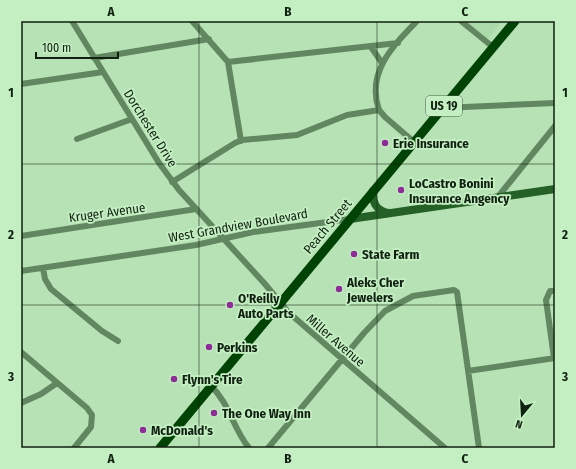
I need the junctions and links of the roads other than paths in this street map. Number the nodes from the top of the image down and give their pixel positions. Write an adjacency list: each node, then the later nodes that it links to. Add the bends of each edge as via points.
1 (72, 21): 10 (street, Dorchester Drive)
2 (192, 21): 6 (street)
3 (417, 21): 7 (street)
4 (461, 21): 9 (street)
5 (515, 21): 9 (main road, Peach Street / US 19)
6 (209, 39): 10 (street); 11 (street)
7 (398, 42): 8 (street); 12 (street)
8 (371, 46): 11 (street); 12 (street)
9 (493, 48): 16 (main road, Peach Street / US 19)
10 (94, 58): 13 (street, Dorchester Drive)
11 (228, 62): 21 (street)
12 (382, 63): 17 (street, via 376,82)
13 (103, 72): 14 (street); 18 (street, Dorchester Drive)
14 (21, 84)
15 (555, 102): 16 (street)
16 (442, 108): 22 (main road, Peach Street / US 19)
17 (380, 110): 21 (street, via 346,115 297,135); 22 (street)
18 (132, 119): 20 (street); 23 (street, Dorchester Drive)
19 (555, 126): 26 (street)
20 (78, 139)
21 (241, 141): 23 (street)
22 (414, 142): 25 (main road, Peach Street / US 19)
23 (172, 182): 27 (street, Dorchester Drive)
24 (555, 189): 26 (street, West Grandview Boulevard)
25 (373, 191): 28 (street, via 374,204 380,210); 29 (main road, Peach Street / US 19)
26 (497, 198): 28 (street, West Grandview Boulevard)
27 (196, 209): 30 (street, Kruger Avenue); 31 (street, Dorchester Drive)
28 (389, 213): 29 (street, West Grandview Boulevard)
29 (350, 219): 31 (street, West Grandview Boulevard, via 253,232); 35 (main road, Peach Street / US 19)
30 (21, 236)
31 (223, 239): 32 (street, West Grandview Boulevard); 35 (street, Miller Avenue)
32 (43, 268): 33 (street, West Grandview Boulevard); 36 (street, via 45,279 52,289 99,329)
33 (21, 271)
34 (552, 291): 38 (street, via 546,300)
35 (280, 303): 39 (street, Miller Avenue); 42 (main road, Peach Street / US 19)
36 (118, 341)
37 (21, 352): 41 (street)
38 (554, 358): 40 (street)
39 (342, 359): 40 (street, via 374,322 396,304 413,296 454,290 457,292); 47 (street); 48 (street, Miller Avenue)
40 (468, 371): 49 (street)
41 (57, 383): 43 (street); 44 (street, via 87,408 93,419 89,430)
42 (211, 386): 45 (main road, Peach Street / US 19); 46 (street, via 223,399)
43 (21, 403)
44 (74, 448)
45 (160, 448)
46 (249, 448)
47 (268, 448)
48 (445, 448)
49 (479, 448)

